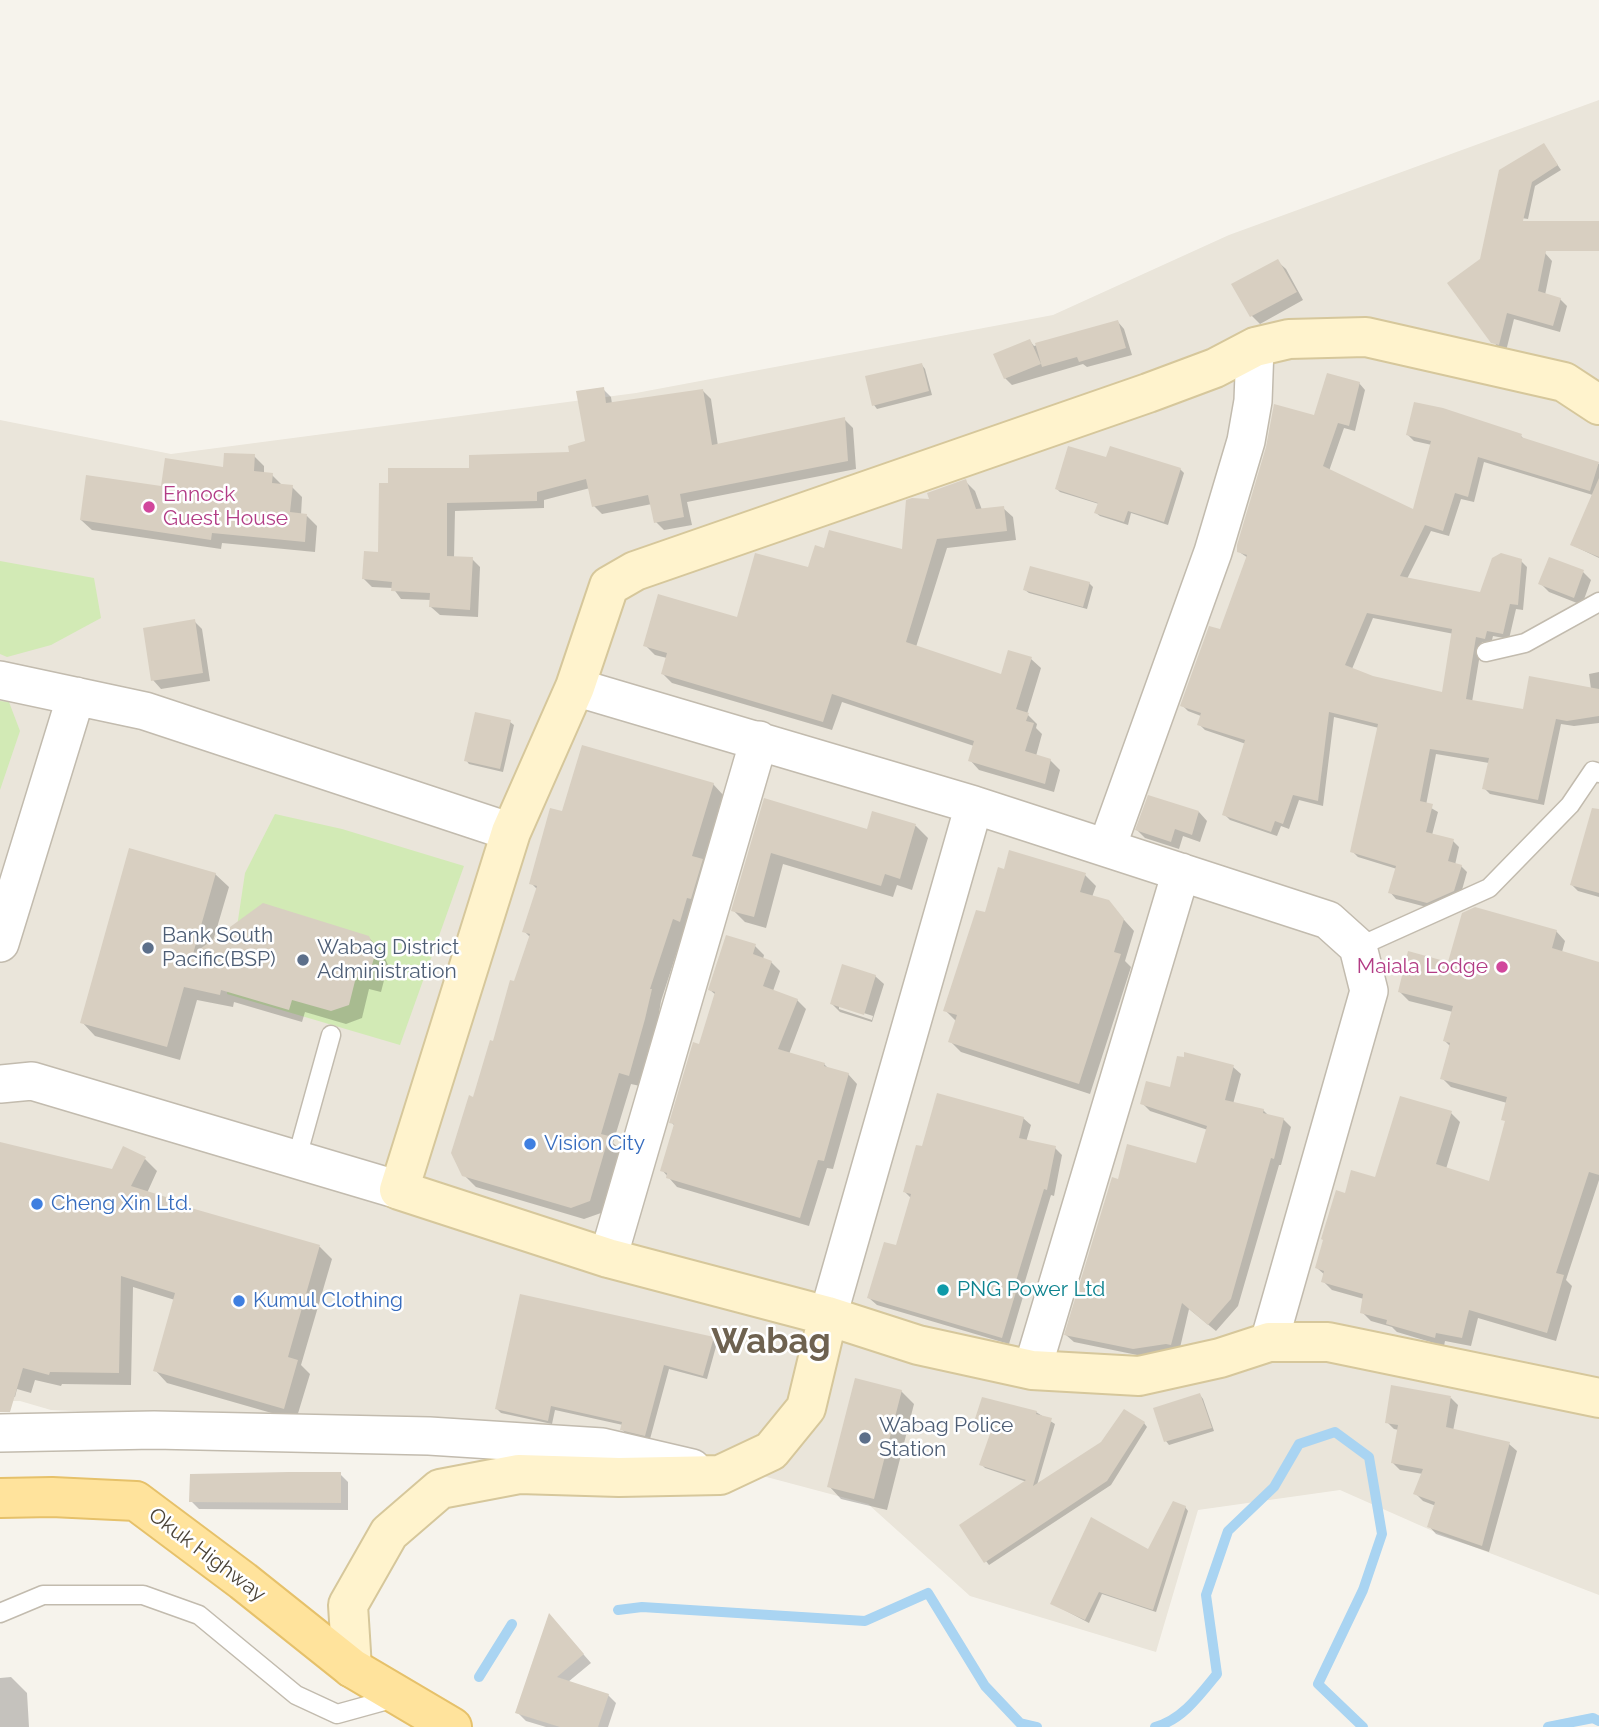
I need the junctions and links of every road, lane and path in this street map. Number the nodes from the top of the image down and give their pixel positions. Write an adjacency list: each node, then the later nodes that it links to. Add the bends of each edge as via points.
1 (1255, 346): 2 (street, via 1289,339 1366,337 1564,382); 6 (street, via 1215,368 1148,393 635,571 609,586); 12 (street, via 1246,441 1213,552)
2 (1599, 405)
3 (1599, 602): 4 (lane, via 1525,643)
4 (1486, 652)
5 (0, 680): 7 (street)
6 (575, 687): 8 (street); 11 (street)
7 (76, 696): 11 (street, via 145,711); 14 (street)
8 (759, 740): 10 (street); 20 (street)
9 (1599, 773): 15 (lane, via 1593,771 1570,805 1489,888)
10 (974, 806): 12 (street); 21 (street)
11 (511, 832): 19 (street)
12 (1107, 847): 13 (street)
13 (1181, 872): 15 (street, via 1328,920); 23 (street)
14 (0, 943)
15 (1358, 947): 22 (street, via 1369,991)
16 (331, 1035): 18 (lane)
17 (0, 1084): 18 (street, via 32,1081)
18 (296, 1161): 19 (street)
19 (399, 1190): 20 (street)
20 (608, 1258): 21 (street)
21 (828, 1316): 23 (street, via 918,1345); 26 (street, via 806,1408 772,1451)
22 (1269, 1342): 23 (street, via 1139,1376); 24 (street, via 1328,1342)
23 (1032, 1370)
24 (1599, 1398)
25 (0, 1433): 26 (street, via 154,1430 442,1437 602,1447)
26 (720, 1475): 29 (street, via 519,1474 440,1489 389,1534 348,1605)
27 (0, 1498): 29 (main road, Okuk Highway, via 136,1501)
28 (0, 1612): 30 (lane, via 43,1595 143,1595 199,1615 296,1695 337,1714)
29 (352, 1668): 30 (main road, Okuk Highway)
30 (402, 1696): 31 (main road, Okuk Highway)
31 (452, 1727)

